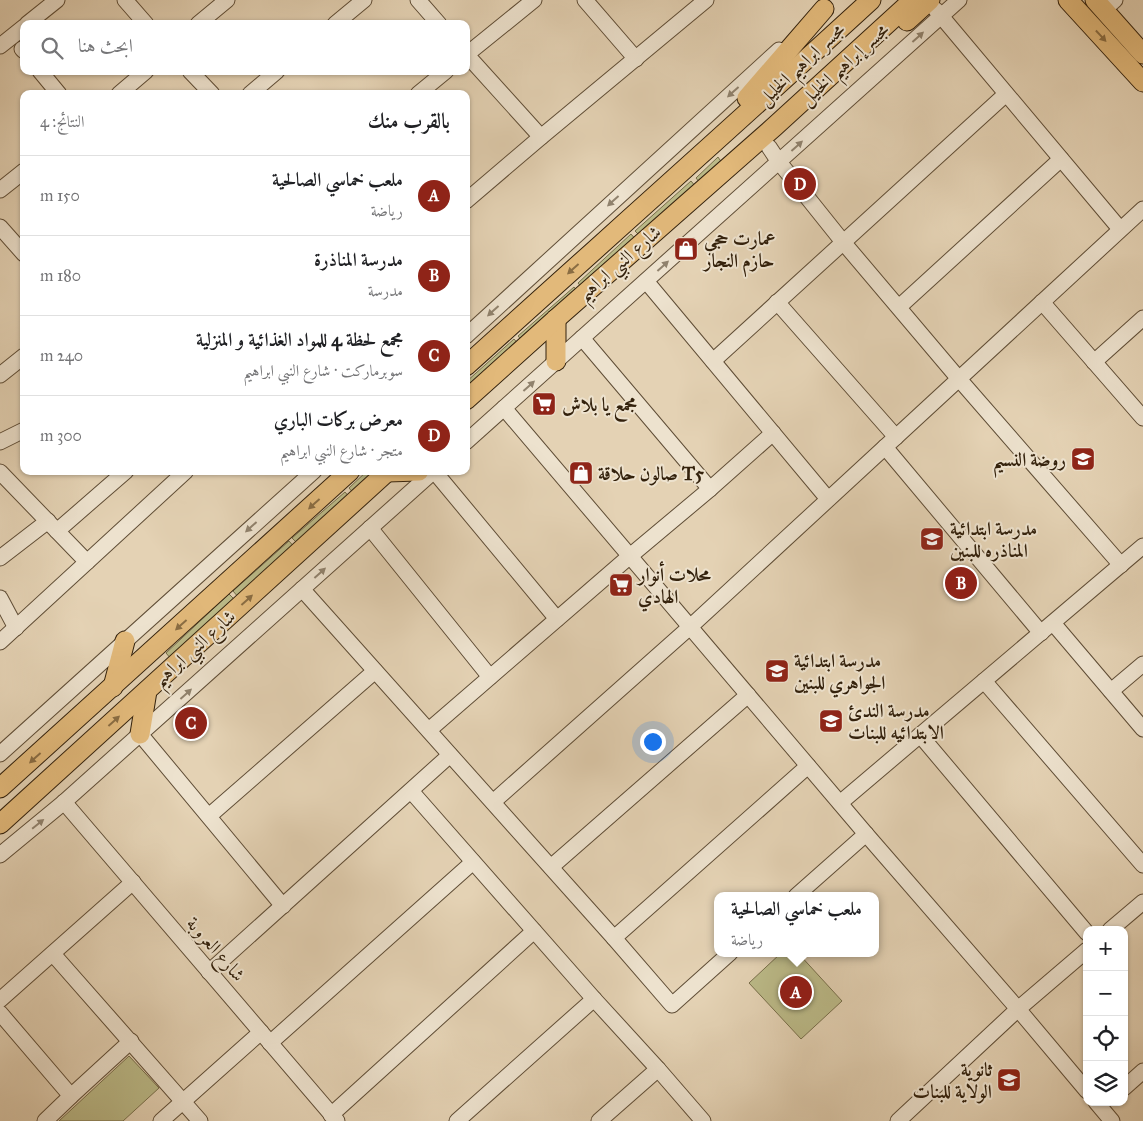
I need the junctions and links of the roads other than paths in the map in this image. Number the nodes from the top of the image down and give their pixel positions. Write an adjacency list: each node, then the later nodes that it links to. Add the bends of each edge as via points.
1 (57, 0): 17 (street)
2 (125, 0): 18 (street)
3 (227, 0): 19 (street)
4 (364, 0): 20 (street)
5 (418, 0): 21 (street)
6 (534, 0): 24 (street)
7 (585, 0): 27 (street)
8 (706, 0): 27 (street)
9 (854, 0): 40 (main road)
10 (871, 0): 40 (main road, مجسر ابراهيم الخليل)
11 (924, 0): 16 (street); 41 (main road, مجسر إبراهيم الخليل); 43 (main road)
12 (959, 0): 16 (street)
13 (1068, 0): 33 (main road, one-way to 33)
14 (1104, 3): 25 (main road)
15 (829, 4): 40 (main road); 60 (street, one-way to 60)
16 (941, 17): 39 (street); 43 (street, one-way to 16)
17 (32, 20)
18 (142, 20)
19 (203, 20)
20 (340, 20)
21 (436, 20)
22 (20, 29): 23 (street)
23 (0, 46)
24 (470, 52)
25 (1143, 54)
26 (470, 59): 42 (street)
27 (636, 59): 42 (street)
28 (43, 75): 34 (street)
29 (141, 75): 35 (street)
30 (194, 75): 36 (street)
31 (272, 75): 37 (street)
32 (441, 75): 38 (street)
33 (1143, 82)
34 (56, 90)
35 (124, 90)
36 (208, 90)
37 (255, 90)
38 (423, 90)
39 (1006, 94): 44 (street); 51 (street)
40 (750, 103): 65 (main road, شارع النبي ابراهيم, one-way to 65)
41 (774, 127): 53 (main road, شارع النبي ابراهيم)
42 (541, 137): 47 (street)
43 (774, 155): 51 (street); 53 (main road, via 726,182); 54 (street, one-way to 43)
44 (1060, 158): 50 (street); 57 (street)
45 (20, 174): 46 (street)
46 (0, 190)
47 (470, 198)
48 (1143, 209): 50 (street)
49 (0, 228): 52 (street)
50 (1120, 230): 56 (street)
51 (843, 242): 55 (street); 57 (street)
52 (20, 250)
53 (616, 266): 59 (main road, شارع النبي ابراهيم)
54 (646, 281): 61 (street); 64 (street)
55 (777, 302): 64 (street); 74 (street)
56 (1042, 302): 66 (street); 68 (street)
57 (899, 307): 68 (street)
58 (1143, 318): 66 (street)
59 (556, 319): 63 (main road); 69 (main road, شارع النبي ابراهيم)
60 (470, 332)
61 (582, 338): 63 (street); 86 (street)
62 (20, 359): 67 (street)
63 (556, 361): 70 (street, one-way to 63)
64 (713, 361): 73 (street)
65 (470, 362)
66 (1094, 362): 71 (street)
67 (0, 375)
68 (959, 378): 74 (street); 94 (street)
69 (470, 396)
70 (504, 408): 75 (street); 91 (street)
71 (1143, 418)
72 (20, 432): 76 (street)
73 (773, 432): 86 (street); 87 (street)
74 (896, 437): 77 (street)
75 (470, 438)
76 (0, 442)
77 (885, 447): 87 (street); 101 (street)
78 (0, 472): 88 (street)
79 (121, 475): 88 (street)
80 (182, 475): 93 (street)
81 (310, 475): 102 (street, one-way to 102)
82 (346, 475): 108 (main road, شارع النبي ابراهيم, one-way to 108)
83 (385, 475): 109 (main road, شارع النبي ابراهيم, one-way to 83)
84 (430, 475): 89 (street)
85 (437, 475): 97 (street)
86 (710, 489): 91 (street)
87 (828, 499): 99 (street)
88 (52, 526): 92 (street); 93 (street)
89 (370, 528): 95 (street, one-way to 89); 106 (street)
90 (1143, 546): 94 (street)
91 (630, 556): 97 (street); 99 (street)
92 (0, 558)
93 (87, 562): 100 (street)
94 (1121, 565): 98 (street)
95 (302, 589): 105 (street); 115 (street, one-way to 95)
96 (0, 598): 100 (street)
97 (557, 619): 106 (street)
98 (1053, 623): 101 (street); 110 (street)
99 (690, 627): 111 (street); 126 (street)
100 (16, 628): 103 (street)
101 (1041, 633): 107 (street)
102 (125, 641): 108 (main road); 119 (street)
103 (0, 642)
104 (1143, 664): 110 (street)
105 (375, 671): 114 (street); 128 (street)
106 (490, 678): 114 (street)
107 (984, 681): 116 (street); 133 (street)
108 (113, 687): 112 (main road, شارع النبي ابراهيم)
109 (147, 691): 115 (main road); 118 (main road, شارع النبي ابراهيم, one-way to 109)
110 (1112, 692): 113 (street)
111 (748, 695): 122 (street); 134 (street)
112 (80, 717): 117 (main road, شارع النبي ابراهيم); 118 (main road)
113 (1143, 729)
114 (429, 730): 120 (street)
115 (140, 734): 125 (street); 128 (street)
116 (920, 735): 127 (street); 140 (street)
117 (57, 738): 121 (main road); 123 (main road, شارع النبي ابراهيم, one-way to 123)
118 (95, 738): 121 (main road, شارع النبي ابراهيم)
119 (0, 754)
120 (450, 755): 124 (street); 126 (street)
121 (74, 757): 129 (main road, شارع النبي ابراهيم)
122 (808, 766): 127 (street); 142 (street)
123 (0, 788)
124 (411, 792): 132 (street); 138 (street)
125 (64, 802): 131 (street, one-way to 125); 135 (street, شارع العروبة)
126 (493, 802): 134 (street)
127 (840, 803): 130 (street)
128 (209, 816): 138 (street)
129 (0, 824)
130 (866, 834): 136 (street); 149 (street)
131 (0, 855)
132 (473, 862): 141 (street); 151 (street)
133 (1143, 865)
134 (551, 867): 142 (street)
135 (133, 882): 144 (street); 146 (street, شارع العروبة)
136 (801, 892)
137 (1143, 902): 139 (street)
138 (283, 906): 146 (street)
139 (1115, 926)
140 (1083, 928)
141 (534, 931): 147 (street); 160 (street)
142 (614, 938): 145 (street, via 672,1005)
143 (1083, 953): 149 (street)
144 (53, 954): 148 (street); 152 (street)
145 (726, 957)
146 (209, 972): 151 (street, شارع العروبة)
147 (594, 999): 153 (street); 164 (street)
148 (0, 1000)
149 (1018, 1009): 156 (street); 167 (street)
150 (0, 1013): 157 (street)
151 (266, 1038): 158 (street); 160 (street, شارع العروبة)
152 (131, 1041): 157 (street); 158 (street)
153 (658, 1069): 165 (street); 166 (street)
154 (1143, 1072): 155 (street)
155 (1128, 1085)
156 (1083, 1086)
157 (71, 1096): 161 (street)
158 (183, 1102): 162 (street); 163 (street)
159 (1103, 1106): 168 (street)
160 (334, 1118)
161 (45, 1121)
162 (161, 1121)
163 (200, 1121)
164 (457, 1121)
165 (599, 1121)
166 (703, 1121)
167 (898, 1121)
168 (1112, 1121)

